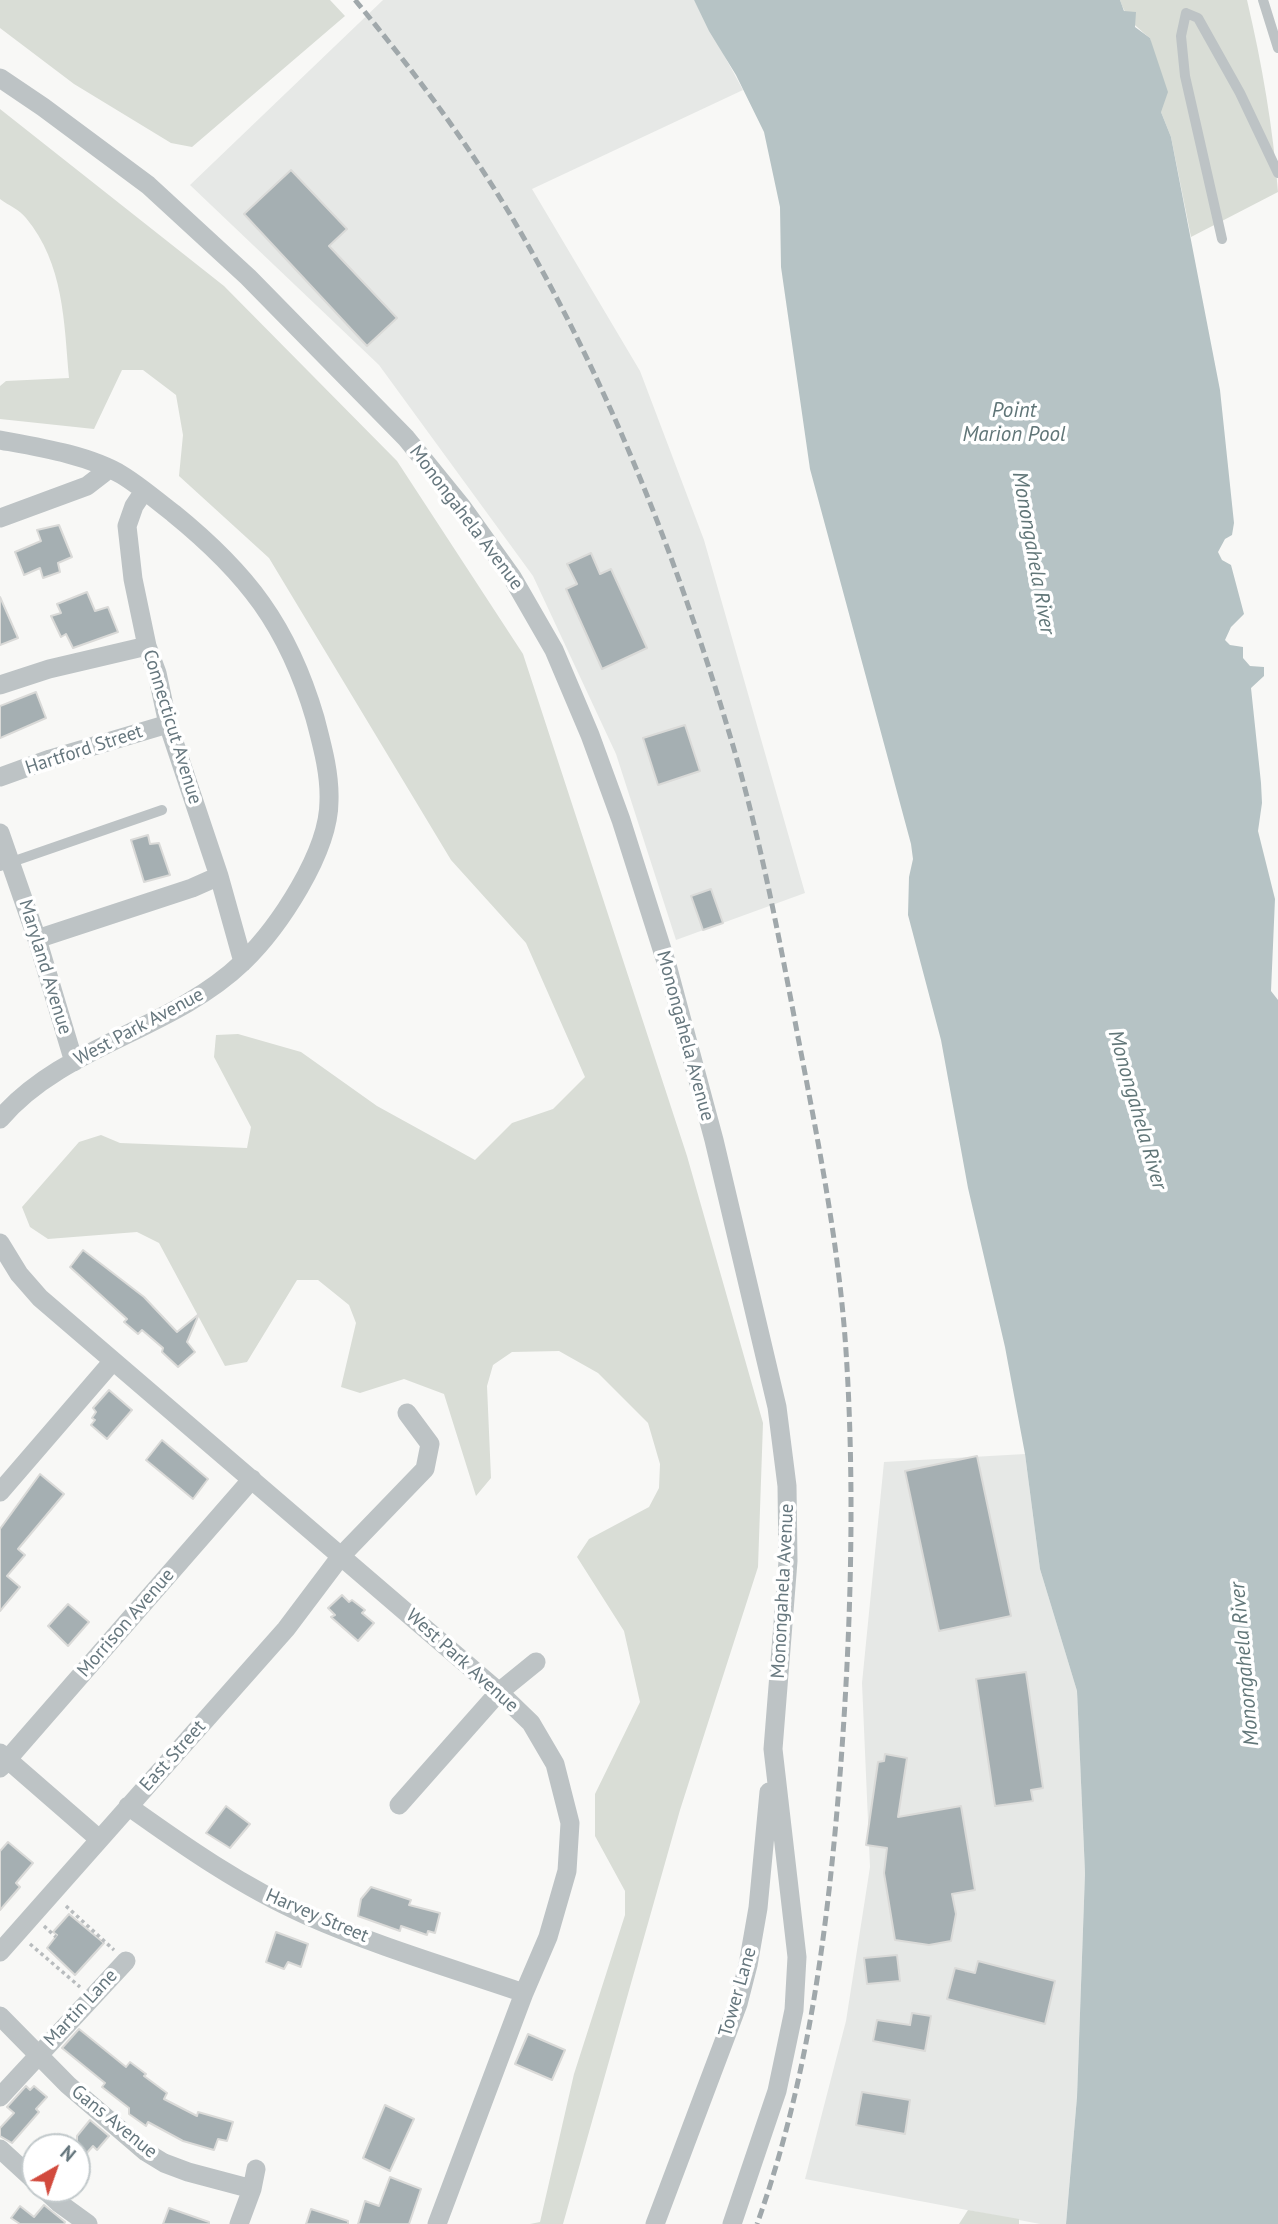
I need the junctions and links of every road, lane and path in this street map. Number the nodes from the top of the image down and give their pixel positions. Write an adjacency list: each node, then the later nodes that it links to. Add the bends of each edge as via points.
1 (1263, 0): 2 (lane)
2 (1278, 48)
3 (0, 78): 30 (street, Monongahela Avenue, via 148,185 347,377 406,438 462,507 512,577 554,650 621,820 667,965 777,1407 787,1486 788,1562)
4 (1278, 173): 5 (lane, via 1198,18 1186,13 1181,36 1185,76)
5 (1222, 239)
6 (0, 440): 7 (street, West Park Avenue, via 68,454)
7 (109, 469): 8 (street, West Park Avenue); 9 (street, via 87,486)
8 (144, 491): 10 (street, Connecticut Avenue, via 127,526); 19 (street, West Park Avenue, via 211,544 257,596 279,629 304,683 324,749 330,803 320,847 296,895)
9 (0, 518)
10 (147, 646): 11 (street); 12 (street, Connecticut Avenue)
11 (0, 685)
12 (168, 724): 13 (street, Hartford Street); 17 (street, Connecticut Avenue)
13 (0, 777)
14 (162, 810): 16 (lane)
15 (0, 833): 16 (street, Maryland Avenue)
16 (6, 864): 18 (street, Maryland Avenue)
17 (219, 876): 18 (street); 19 (street, Connecticut Avenue)
18 (37, 939): 20 (street, Maryland Avenue)
19 (243, 962): 20 (street, West Park Avenue, via 167,1016)
20 (74, 1062): 21 (street, West Park Avenue, via 47,1076)
21 (0, 1119)
22 (0, 1243): 23 (street, West Park Avenue, via 40,1298)
23 (113, 1361): 25 (street, West Park Avenue); 26 (street)
24 (408, 1413): 27 (street, East Street, via 430,1444 425,1469)
25 (252, 1479): 27 (street, West Park Avenue); 31 (street, Morrison Avenue)
26 (0, 1492)
27 (341, 1556): 29 (street, West Park Avenue); 33 (street, East Street, via 286,1629)
28 (536, 1662): 29 (street)
29 (499, 1692): 32 (street); 40 (street, West Park Avenue, via 531,1723 555,1764 570,1823 567,1871 548,1937)
30 (773, 1749): 52 (street, Tower Lane, via 748,1965 738,2004); 53 (street, Monongahela Avenue, via 797,1957 794,2010 777,2091)
31 (2, 1760): 34 (street)
32 (399, 1805)
33 (128, 1806): 34 (street, East Street); 40 (street, Harvey Street, via 262,1893 306,1915)
34 (99, 1839): 35 (street, East Street)
35 (51, 1892): 36 (street, East Street); 38 (path)
36 (17, 1933): 37 (street, East Street); 39 (path, via 80,1988)
37 (0, 1952)
38 (126, 1961): 42 (street, Martin Lane)
39 (89, 1978)
40 (524, 1993): 51 (street, West Park Avenue)
41 (0, 2016): 42 (street, Gans Avenue)
42 (37, 2055): 43 (street, Martin Lane); 47 (street, Gans Avenue, via 146,2152 188,2172)
43 (0, 2097)
44 (0, 2150): 45 (street)
45 (21, 2169)
46 (256, 2169): 47 (street)
47 (252, 2189): 50 (street)
48 (62, 2203): 49 (street)
49 (88, 2224)
50 (239, 2224)
51 (438, 2224)
52 (655, 2224)
53 (732, 2224)

